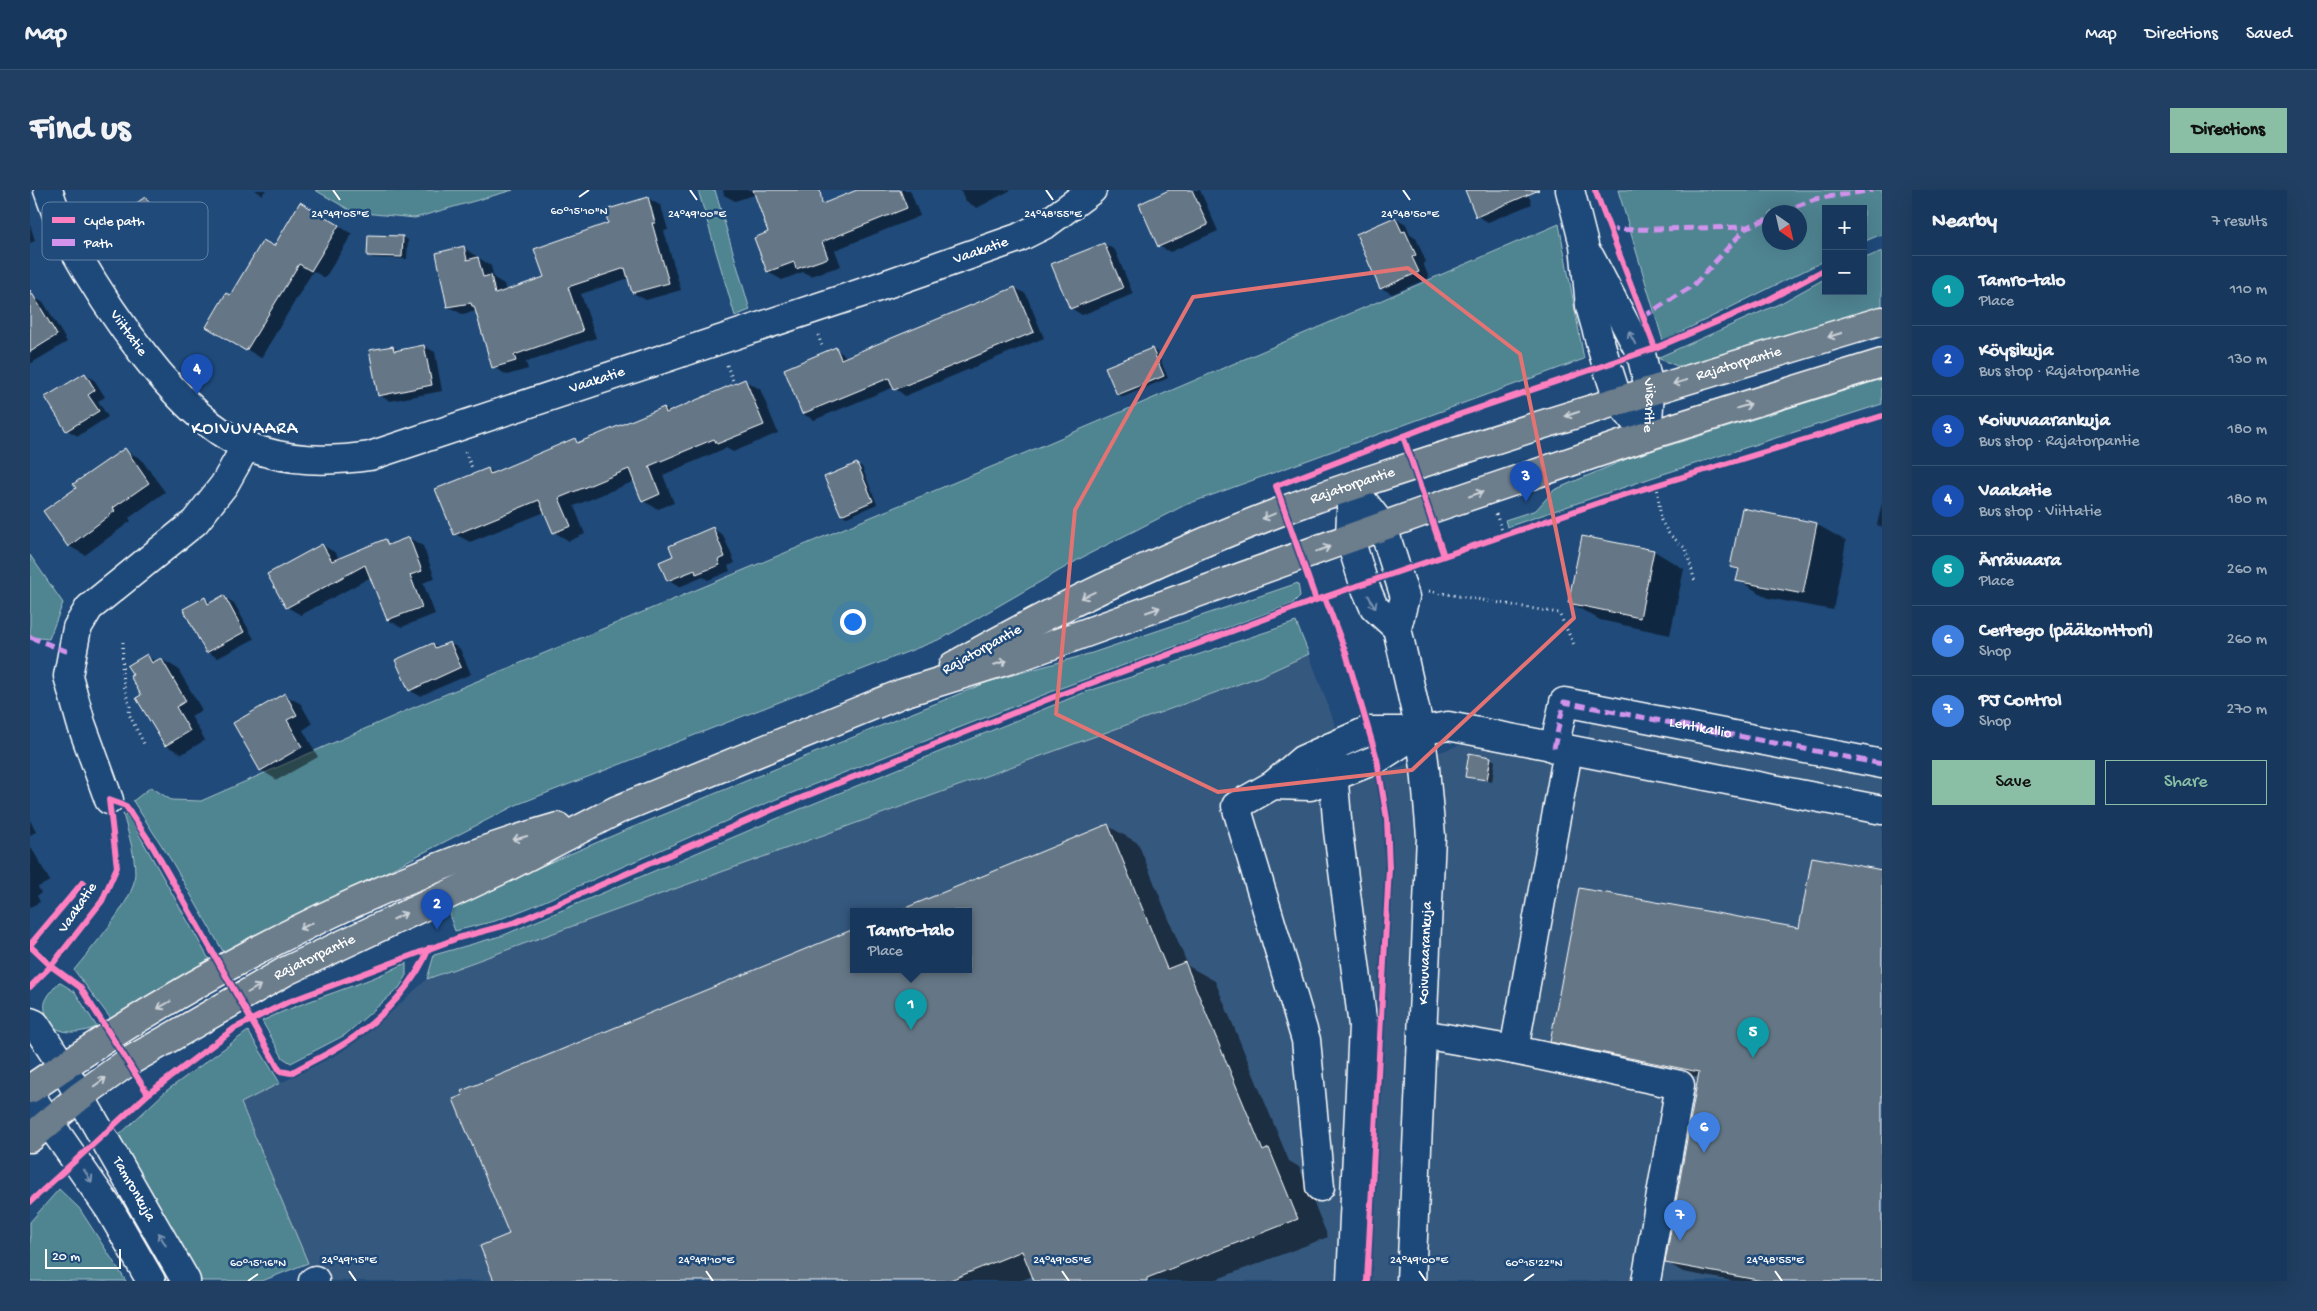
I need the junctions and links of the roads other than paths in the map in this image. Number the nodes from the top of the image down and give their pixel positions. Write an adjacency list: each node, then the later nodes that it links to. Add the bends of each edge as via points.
1 (48, 190): 4 (street, Viittatie)
2 (1092, 190): 12 (street, Vaakatie, via 1052,220 1018,238 370,456 312,461 281,457)
3 (1570, 190): 5 (street, Viisaritie)
4 (53, 202)
5 (1584, 245): 9 (street, Viisaritie, one-way to 5, via 1641,354); 10 (street, Viisaritie, via 1590,306)
6 (80, 260): 12 (street, Viittatie, via 142,351 184,402 218,430)
7 (1882, 321): 9 (main road, Rajatorpantie, one-way to 9)
8 (1882, 363): 11 (main road, Rajatorpantie, one-way to 8)
9 (1650, 391): 10 (main road, Rajatorpantie); 11 (street, Viisaritie)
10 (1618, 400): 11 (street, Viisaritie); 13 (main road, Rajatorpantie, one-way to 13)
11 (1647, 436): 14 (main road, Rajatorpantie, one-way to 11)
12 (246, 446): 24 (street, via 224,485 195,522 89,608 77,628 68,676)
13 (1352, 487): 14 (street, Koivuvaarankuja); 15 (street); 17 (main road, Rajatorpantie, one-way to 17, via 1284,510 1163,560 1012,633)
14 (1383, 527): 15 (main road, Rajatorpantie); 16 (street, Koivuvaarankuja, via 1404,597)
15 (1350, 539): 16 (street, one-way to 16, via 1374,607); 17 (main road, Rajatorpantie, one-way to 15, via 1022,656)
16 (1397, 628): 18 (street, Koivuvaarankuja)
17 (903, 694): 25 (main road, Rajatorpantie)
18 (1420, 731): 19 (street, via 1368,731); 20 (street, via 1448,726); 22 (street, via 1377,760); 28 (street, Koivuvaarankuja, via 1431,836)
19 (1331, 747): 22 (street); 23 (street, via 1302,760)
20 (1561, 750): 21 (street, Lehtikallio, via 1564,702); 26 (street); 29 (street)
21 (1882, 764)
22 (1335, 776): 23 (street, via 1310,786); 38 (street, via 1338,831 1363,1026)
23 (1274, 785): 35 (street, via 1236,806 1306,1040)
24 (109, 800)
25 (617, 810): 30 (main road, Rajatorpantie, one-way to 30, via 504,843 350,905 272,942 110,1035); 33 (main road, Rajatorpantie, one-way to 25, via 128,1062 286,971 505,868)
26 (1882, 810)
27 (30, 1022): 30 (street, Tamronkuja, via 35,1024)
28 (1422, 1034): 29 (street); 39 (street, Koivuvaarankuja)
29 (1514, 1050): 40 (street, via 1680,1085)
30 (63, 1067): 31 (main road, Rajatorpantie); 33 (street, Tamronkuja)
31 (30, 1089)
32 (30, 1095): 34 (street, Tamronkuja)
33 (79, 1097): 34 (main road, Rajatorpantie); 37 (street, Tamronkuja, one-way to 33)
34 (39, 1131): 36 (street, Tamronkuja, one-way to 36, via 77,1160)
35 (1320, 1187)
36 (152, 1281)
37 (186, 1281)
38 (1351, 1281)
39 (1412, 1281)
40 (1646, 1281)

